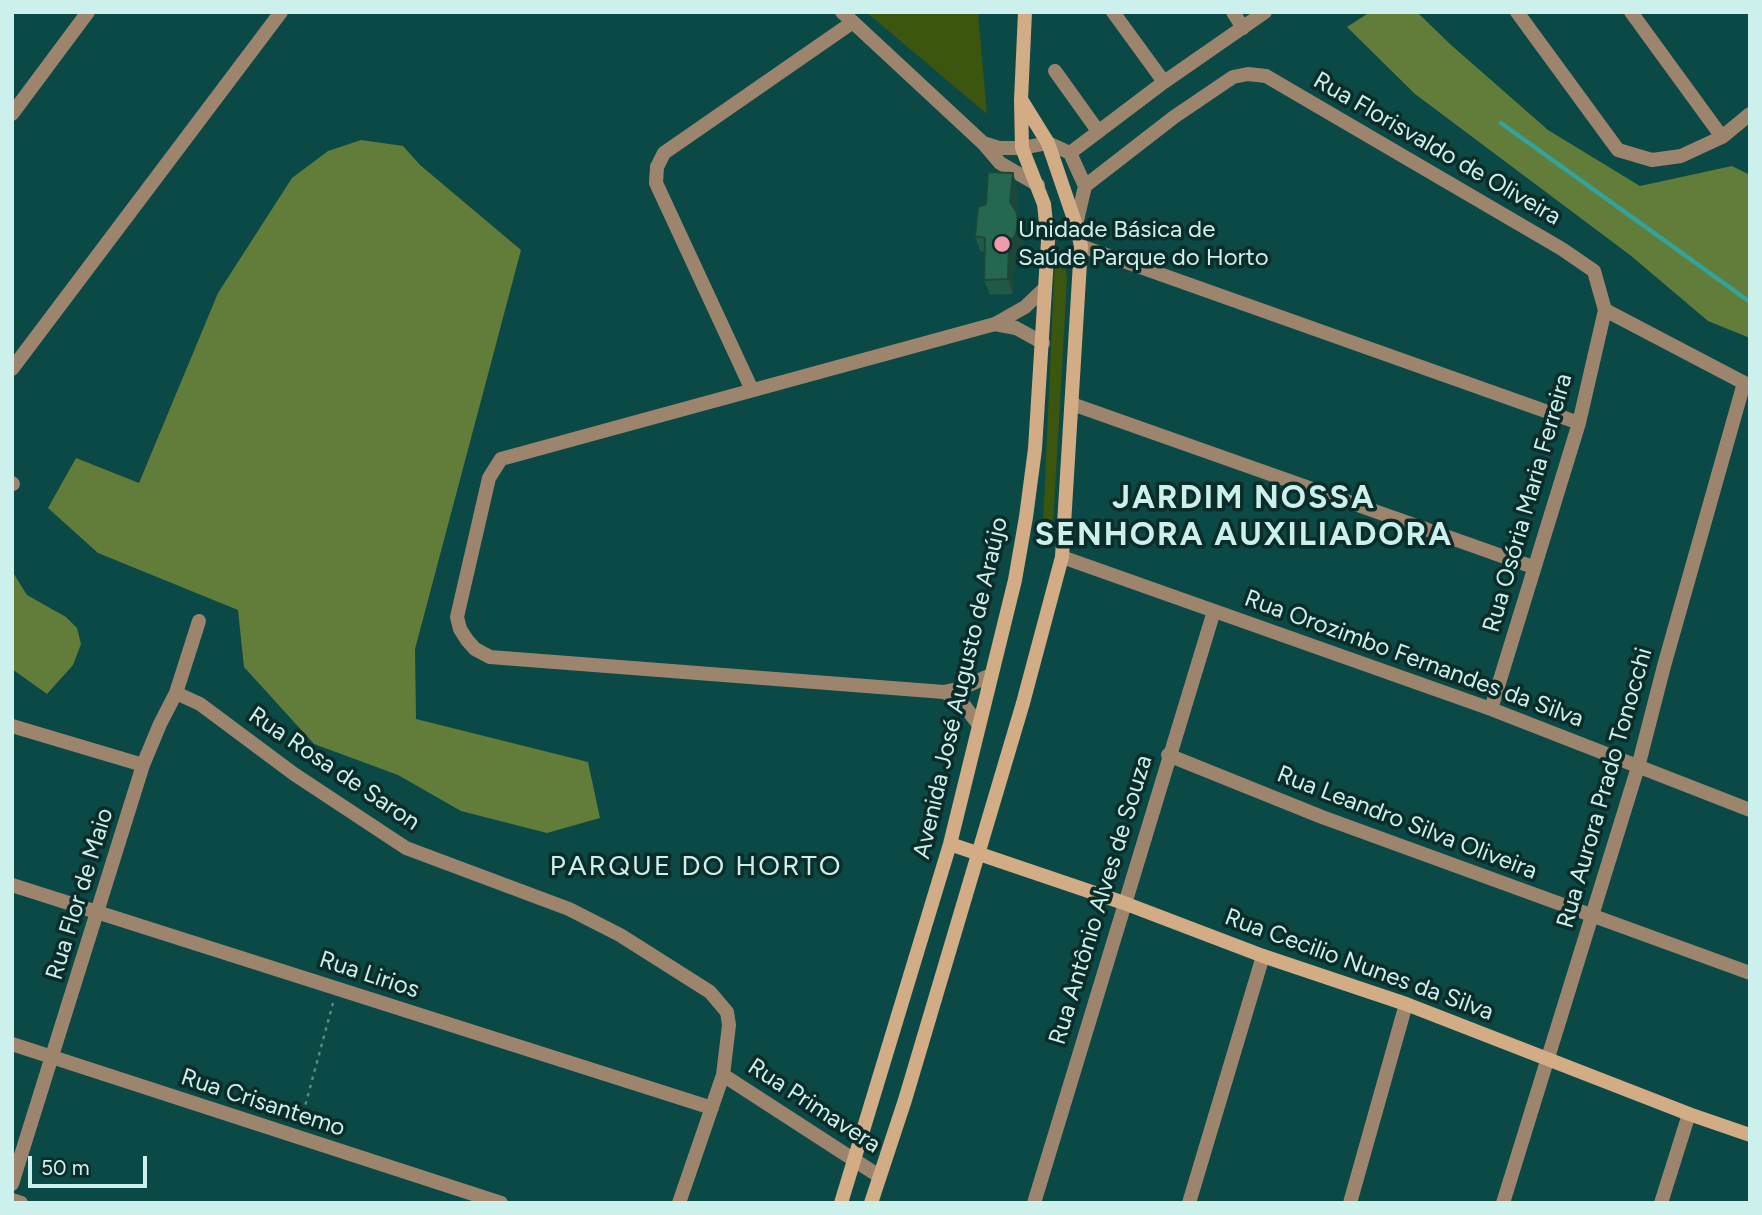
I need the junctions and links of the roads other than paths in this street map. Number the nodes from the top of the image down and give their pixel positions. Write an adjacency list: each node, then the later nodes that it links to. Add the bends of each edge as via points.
1 (88, 12): 14 (street)
2 (281, 12): 30 (street)
3 (1026, 12): 13 (street, Avenida José Augusto de Araújo)
4 (1113, 12): 12 (street)
5 (1233, 12): 10 (street)
6 (1265, 12): 10 (street)
7 (1517, 12): 17 (street, via 1618,150 1652,160 1681,156)
8 (1631, 12): 17 (street)
9 (847, 17): 18 (street); 32 (street, via 664,153 657,167 656,183)
10 (1243, 27): 12 (street)
11 (1055, 71): 16 (street)
12 (1164, 82): 16 (street)
13 (1021, 100): 19 (street); 20 (street, Avenida José Augusto de Araújo)
14 (12, 114)
15 (1750, 114): 17 (street)
16 (1098, 131): 21 (street)
17 (1722, 137)
18 (984, 143): 20 (street); 22 (street, via 1000,163)
19 (1048, 143): 20 (street); 21 (street); 24 (street)
20 (1023, 148): 22 (street, Avenida José Augusto de Araújo)
21 (1070, 153): 23 (street)
22 (1038, 185): 26 (street, Avenida José Augusto de Araújo, via 1048,241)
23 (1085, 186): 24 (street); 27 (street, Rua Florisvaldo de Oliveira, via 1233,77 1266,76 1594,271)
24 (1076, 225): 25 (street)
25 (1081, 246): 33 (street); 34 (street)
26 (1045, 288): 28 (street, via 1025,307); 29 (street, Avenida José Augusto de Araújo)
27 (1605, 310): 31 (street); 34 (street, Rua Osória Maria Ferreira)
28 (995, 324): 29 (street, via 1016,328); 32 (street)
29 (1042, 343): 39 (street, Avenida José Augusto de Araújo, via 1026,517)
30 (12, 369)
31 (1747, 385): 47 (street, Rua Aurora Prado Tonocchi)
32 (752, 390): 40 (street, via 501,459 489,478 457,617 460,629 475,649 490,657)
33 (1072, 404): 35 (street); 36 (street)
34 (1578, 423): 36 (street, Rua Osória Maria Ferreira)
35 (1062, 557): 37 (street, Rua Orozimbo Fernandes da Silva); 50 (street)
36 (1533, 567): 42 (street, Rua Osória Maria Ferreira)
37 (1214, 611): 42 (street, Rua Orozimbo Fernandes da Silva); 45 (street, Rua Antônio Alves de Souza)
38 (199, 621): 41 (street, Rua Flor de Maio)
39 (991, 675): 40 (street); 43 (street, Avenida José Augusto de Araújo)
40 (944, 692): 43 (street, via 960,700)
41 (176, 693): 46 (street, Rua Flor de Maio); 61 (street, Rua Rosa de Saron, via 200,704 294,774 406,848 569,909 710,992 727,1012)
42 (1491, 709): 47 (street, Rua Orozimbo Fernandes da Silva)
43 (979, 725): 49 (street, Avenida José Augusto de Araújo)
44 (12, 726): 46 (street)
45 (1168, 755): 52 (street, Rua Antônio Alves de Souza); 54 (street, Rua Leandro Silva Oliveira)
46 (143, 765): 53 (street, Rua Flor de Maio)
47 (1638, 767): 48 (street, Rua Orozimbo Fernandes da Silva); 54 (street, Rua Aurora Prado Tonocchi)
48 (1750, 810)
49 (953, 845): 50 (street, Rua Cecilio Nunes da Silva); 65 (street, Avenida José Augusto de Araújo)
50 (977, 854): 52 (street, Rua Cecilio Nunes da Silva); 66 (street)
51 (12, 885): 53 (street, Rua Lirios)
52 (1124, 903): 55 (street, Rua Cecilio Nunes da Silva); 74 (street, Rua Antônio Alves de Souza)
53 (99, 913): 59 (street, Rua Flor de Maio); 62 (street, Rua Lirios)
54 (1593, 916): 56 (street, Rua Leandro Silva Oliveira); 60 (street, Rua Aurora Prado Tonocchi)
55 (1263, 956): 57 (street, Rua Cecilio Nunes da Silva); 75 (street)
56 (1750, 973)
57 (1406, 1004): 60 (street, Rua Cecilio Nunes da Silva); 76 (street)
58 (12, 1044): 59 (street, Rua Crisantemo)
59 (52, 1057): 67 (street, Rua Flor de Maio); 70 (street, Rua Crisantemo)
60 (1549, 1058): 63 (street, Rua Cecilio Nunes da Silva); 77 (street, Rua Aurora Prado Tonocchi)
61 (723, 1075): 62 (street); 65 (street, Rua Primavera)
62 (712, 1108): 71 (street)
63 (1689, 1114): 64 (street, Rua Cecilio Nunes da Silva); 78 (street)
64 (1750, 1135)
65 (855, 1159): 66 (street, Rua Primavera); 72 (street, Avenida José Augusto de Araújo)
66 (879, 1176): 73 (street)
67 (12, 1184)
68 (12, 1200): 69 (street)
69 (21, 1203)
70 (501, 1203)
71 (679, 1203)
72 (841, 1203)
73 (871, 1203)
74 (1034, 1203)
75 (1189, 1203)
76 (1350, 1203)
77 (1503, 1203)
78 (1661, 1203)

